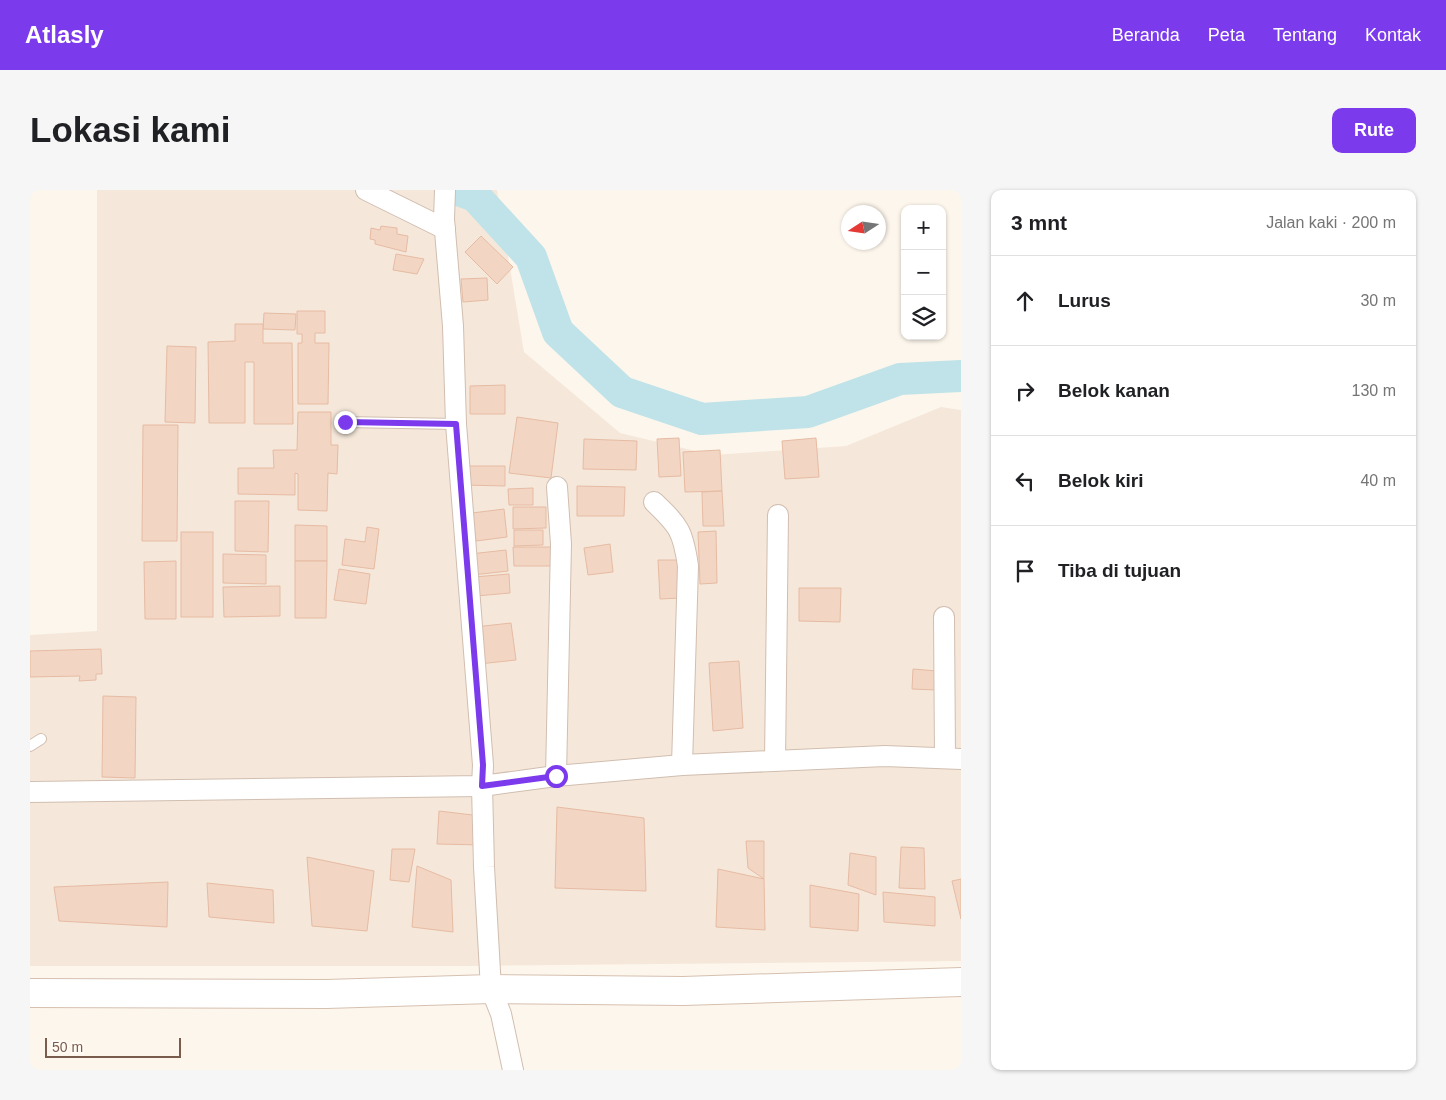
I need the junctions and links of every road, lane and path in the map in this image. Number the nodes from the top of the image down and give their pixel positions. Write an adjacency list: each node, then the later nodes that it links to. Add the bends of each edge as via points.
1 (366, 190): 3 (street)
2 (445, 190): 3 (street)
3 (445, 224): 5 (street)
4 (345, 422): 5 (lane)
5 (456, 424): 16 (street, via 483,765)
6 (557, 487): 15 (street, via 561,544)
7 (654, 502): 14 (street, via 683,535 688,566)
8 (778, 515): 13 (street)
9 (944, 617): 12 (street)
10 (42, 739): 11 (lane)
11 (30, 746)
12 (953, 759): 13 (street, via 885,756)
13 (775, 761): 14 (street)
14 (682, 765): 15 (street)
15 (556, 776): 16 (street)
16 (482, 786): 17 (street); 19 (street)
17 (30, 792)
18 (961, 982): 19 (main road, via 683,991)
19 (491, 989): 20 (main road, via 326,994); 21 (street, via 501,1014)
20 (30, 992)
21 (513, 1070)

